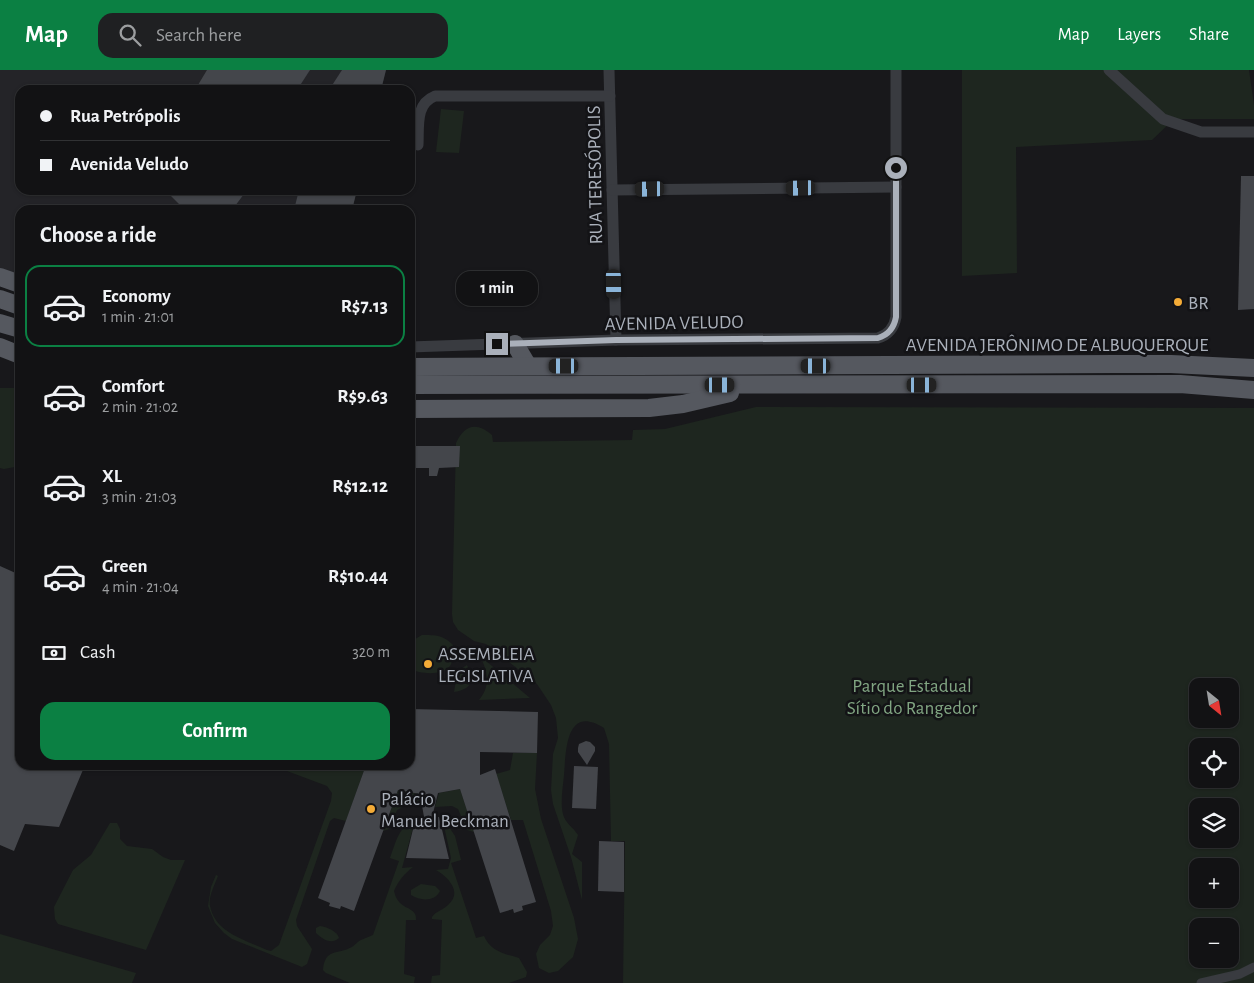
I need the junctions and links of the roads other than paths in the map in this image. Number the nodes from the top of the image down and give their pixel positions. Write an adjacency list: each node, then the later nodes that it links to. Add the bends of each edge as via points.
1 (609, 70): 4 (street, RUA TERESÓPOLIS)
2 (896, 70): 7 (street)
3 (1110, 70): 5 (street, via 1163,119 1201,132)
4 (610, 96): 6 (street, via 435,96 420,108); 8 (street, RUA TERESÓPOLIS)
5 (1254, 132)
6 (418, 145)
7 (896, 187): 8 (street); 15 (street, AVENIDA VELUDO, via 896,317 890,332 878,338)
8 (612, 190): 15 (street, RUA TERESÓPOLIS)
9 (0, 277): 10 (main road)
10 (15, 282)
11 (0, 299): 12 (main road)
12 (15, 304)
13 (0, 323): 14 (main road)
14 (15, 328)
15 (616, 340): 16 (street, AVENIDA VELUDO)
16 (515, 344): 18 (street, AVENIDA VELUDO); 22 (main road)
17 (0, 347): 19 (main road)
18 (415, 347)
19 (15, 353)
20 (1254, 360): 21 (main road)
21 (1171, 364): 23 (main road, AVENIDA JERÔNIMO DE ALBUQUERQUE); 25 (main road, AVENIDA JERÔNIMO DE ALBUQUERQUE)
22 (528, 366): 23 (main road, AVENIDA JERÔNIMO DE ALBUQUERQUE); 24 (main road, AVENIDA JERÔNIMO DE ALBUQUERQUE)
23 (691, 366): 28 (main road, via 700,372)
24 (415, 367)
25 (1254, 368)
26 (415, 385): 28 (main road)
27 (767, 385): 28 (main road); 29 (main road, via 1180,384); 30 (main road)
28 (704, 386): 30 (main road, via 699,395)
29 (1254, 390)
30 (689, 402): 31 (main road, via 643,409)
31 (415, 409)
32 (1254, 967): 33 (street, via 1234,976)
33 (1201, 983)

